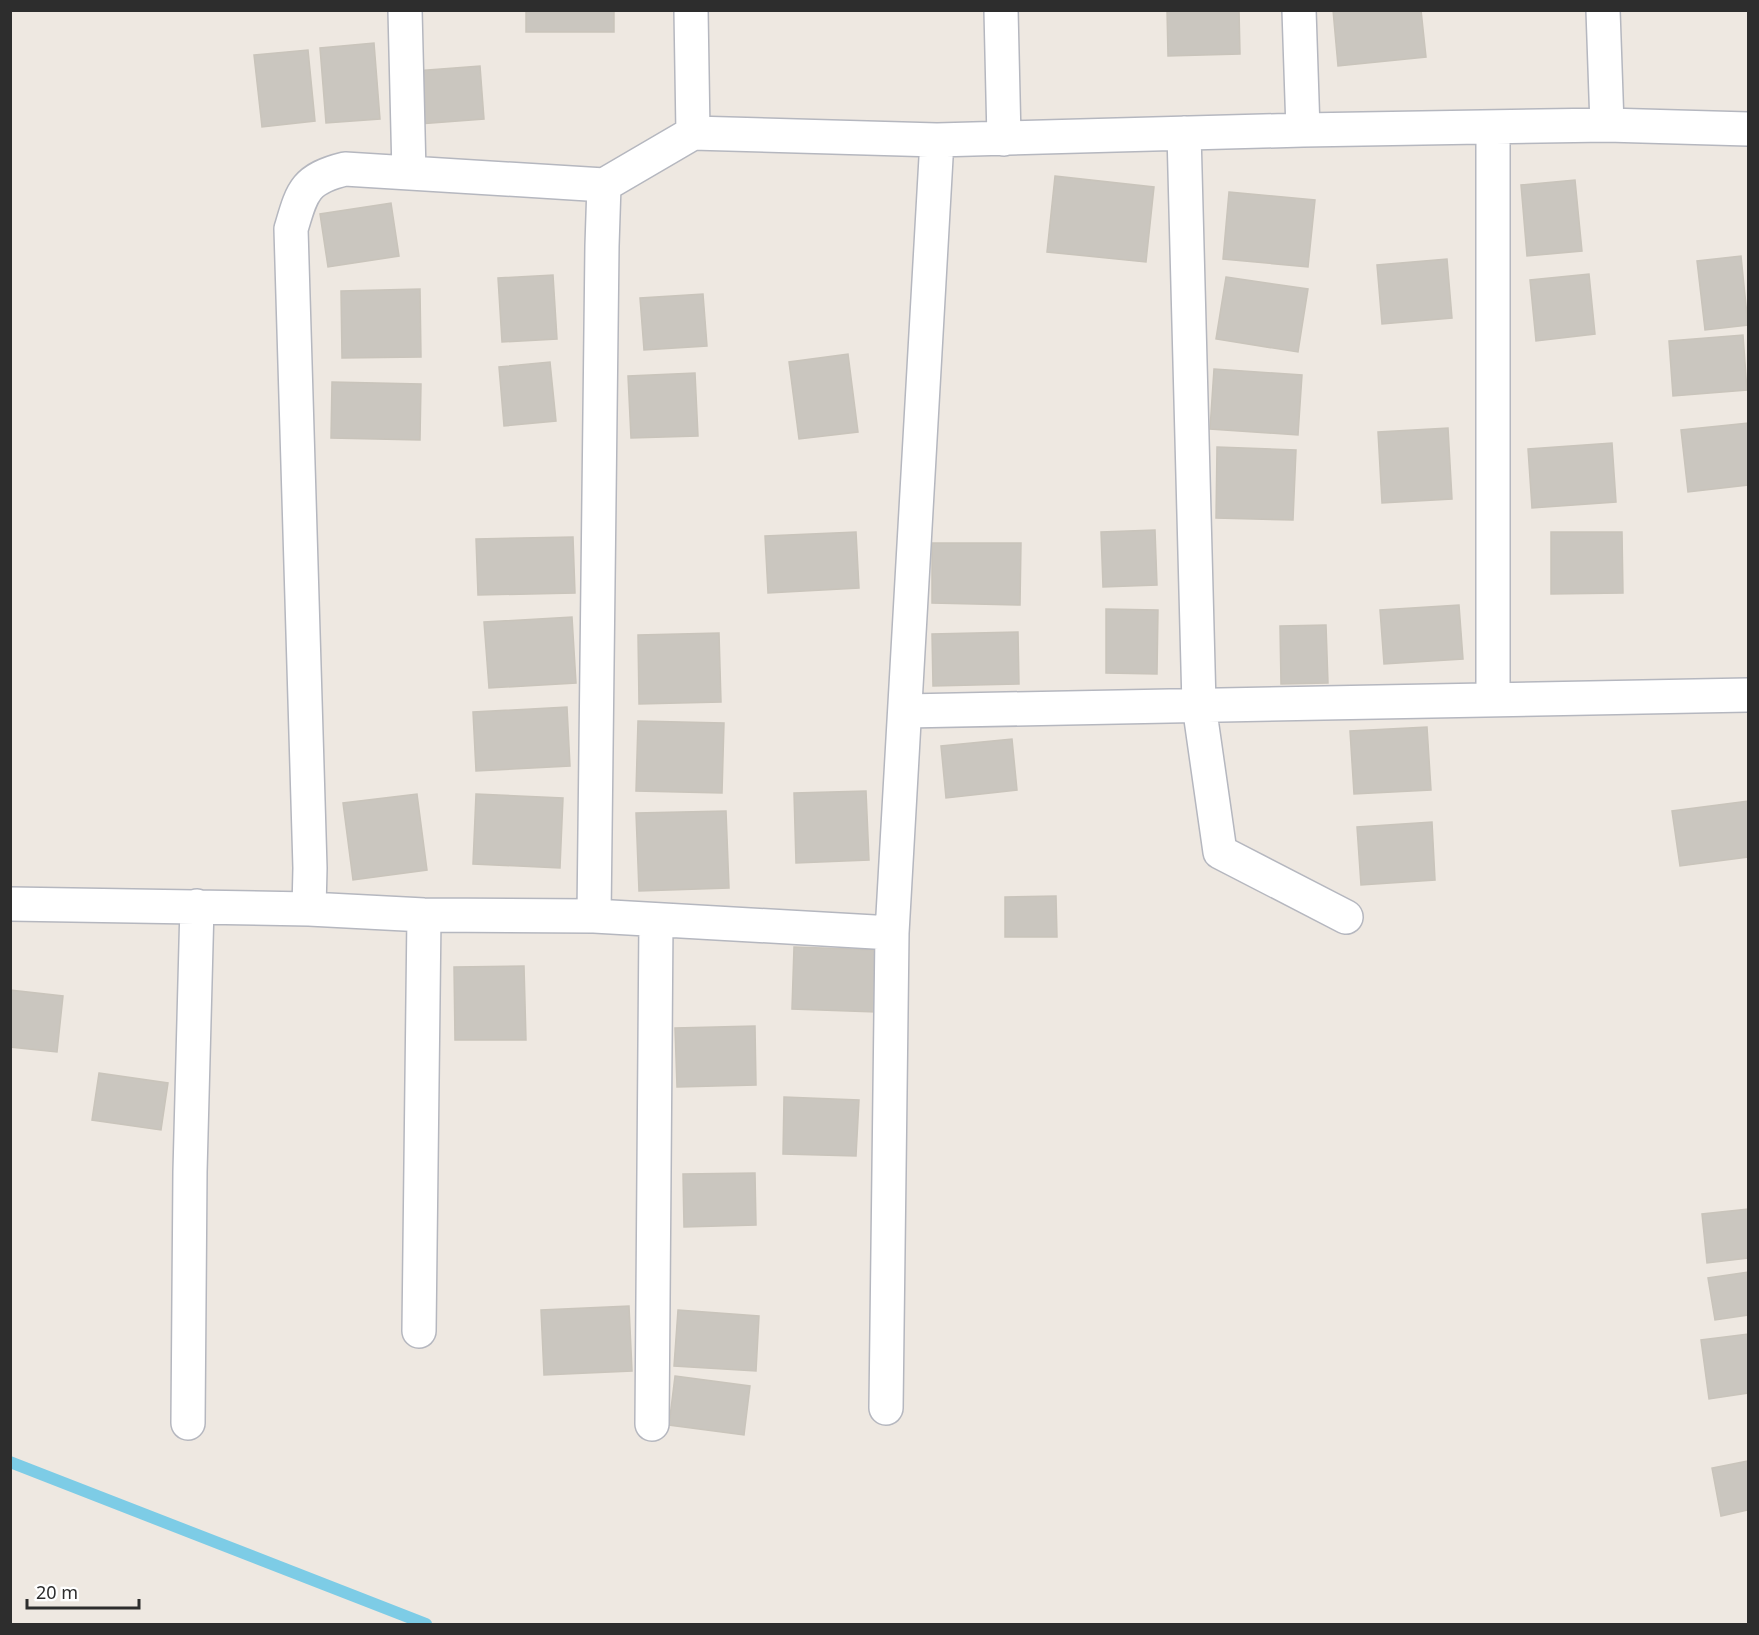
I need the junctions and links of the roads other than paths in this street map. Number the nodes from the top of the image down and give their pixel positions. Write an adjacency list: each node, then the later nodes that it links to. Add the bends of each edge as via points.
1 (405, 10): 14 (street)
2 (691, 10): 10 (street)
3 (1001, 10): 12 (street)
4 (1299, 10): 9 (street)
5 (1603, 10): 6 (street)
6 (1607, 125): 7 (street); 8 (street)
7 (1492, 128): 9 (street); 17 (street)
8 (1749, 129)
9 (1303, 130): 11 (street)
10 (693, 133): 13 (street); 15 (street)
11 (1184, 133): 12 (street); 18 (street)
12 (1004, 139): 13 (street)
13 (938, 140): 19 (street)
14 (409, 173): 15 (street); 22 (street, via 345,169 323,175 301,195 291,230)
15 (604, 185): 24 (street)
16 (1749, 695): 17 (street)
17 (1493, 699): 18 (street)
18 (1198, 705): 19 (street); 25 (street, via 1220,852)
19 (906, 711): 27 (street)
20 (10, 904): 21 (street)
21 (197, 906): 22 (street); 30 (street)
22 (309, 909): 23 (street)
23 (424, 915): 24 (street); 28 (street)
24 (594, 916): 26 (street)
25 (1346, 917)
26 (656, 920): 27 (street); 31 (street)
27 (892, 933): 29 (street)
28 (419, 1331)
29 (886, 1408)
30 (188, 1423)
31 (652, 1424)

